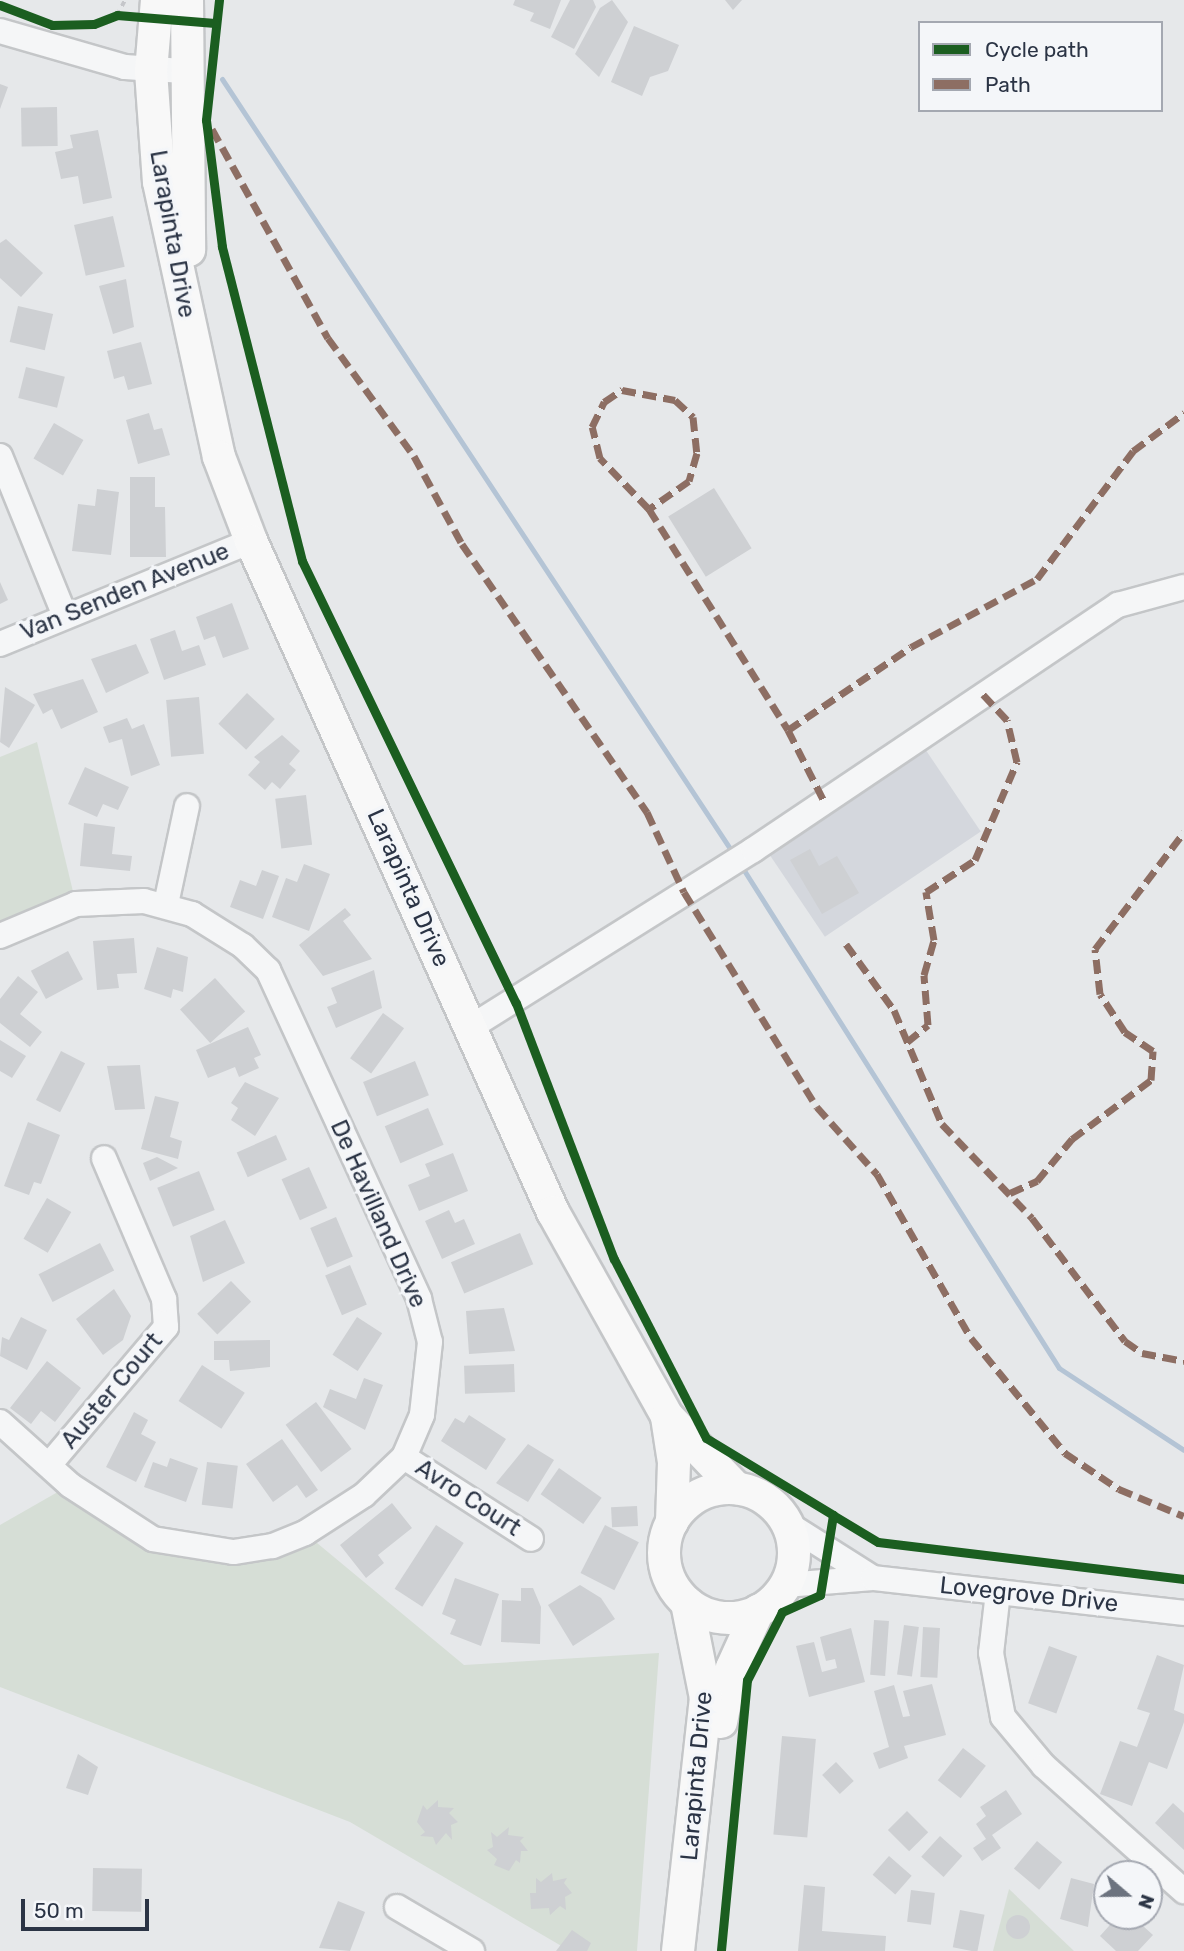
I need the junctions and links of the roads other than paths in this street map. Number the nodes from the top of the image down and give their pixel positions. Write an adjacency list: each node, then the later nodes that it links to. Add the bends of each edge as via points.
1 (187, 0): 5 (main road, Larapinta Drive)
2 (155, 11): 4 (main road, Larapinta Drive)
3 (0, 31): 4 (street, via 56,52)
4 (151, 71): 5 (street); 6 (main road, Larapinta Drive, via 159,182)
5 (183, 71): 6 (main road, Larapinta Drive)
6 (191, 342): 8 (main road, Larapinta Drive, via 219,457)
7 (0, 456): 10 (street)
8 (251, 541): 10 (street, Van Senden Avenue); 15 (main road, Larapinta Drive)
9 (1184, 587): 15 (street, via 1118,604 753,850)
10 (65, 616): 11 (street, Van Senden Avenue)
11 (0, 644)
12 (187, 806): 13 (street)
13 (166, 904): 14 (street, De Havilland Drive, via 76,904 35,916); 19 (street, De Havilland Drive, via 243,946 268,970 419,1299 430,1342 428,1382)
14 (0, 936)
15 (471, 1027): 17 (main road, Larapinta Drive, via 553,1212)
16 (104, 1158): 20 (street, Auster Court, via 164,1298 166,1327)
17 (667, 1416): 21 (main road, Larapinta Drive); 22 (main road, Larapinta Drive, via 674,1462)
18 (0, 1422): 20 (street, De Havilland Drive)
19 (404, 1457): 20 (street, De Havilland Drive, via 364,1495 305,1533 233,1552 153,1539 114,1518); 24 (street, Avro Court)
20 (49, 1465)
21 (736, 1489): 22 (main road, via 699,1496); 23 (main road, via 770,1503)
22 (672, 1522): 28 (main road, via 664,1559 671,1584)
23 (786, 1523): 25 (street, Lovegrove Drive); 26 (main road, via 793,1560)
24 (531, 1539)
25 (873, 1578): 26 (street, Lovegrove Drive); 27 (street, Lovegrove Drive)
26 (785, 1585): 29 (main road)
27 (998, 1592): 30 (street, Lovegrove Drive); 31 (street, via 992,1653 1003,1717 1044,1766)
28 (687, 1603): 29 (main road, via 721,1618); 34 (main road, Larapinta Drive, via 706,1698)
29 (758, 1611): 34 (main road, Larapinta Drive, via 727,1686)
30 (1184, 1613)
31 (1184, 1891)
32 (397, 1907): 33 (street)
33 (472, 1951)
34 (679, 1951)

